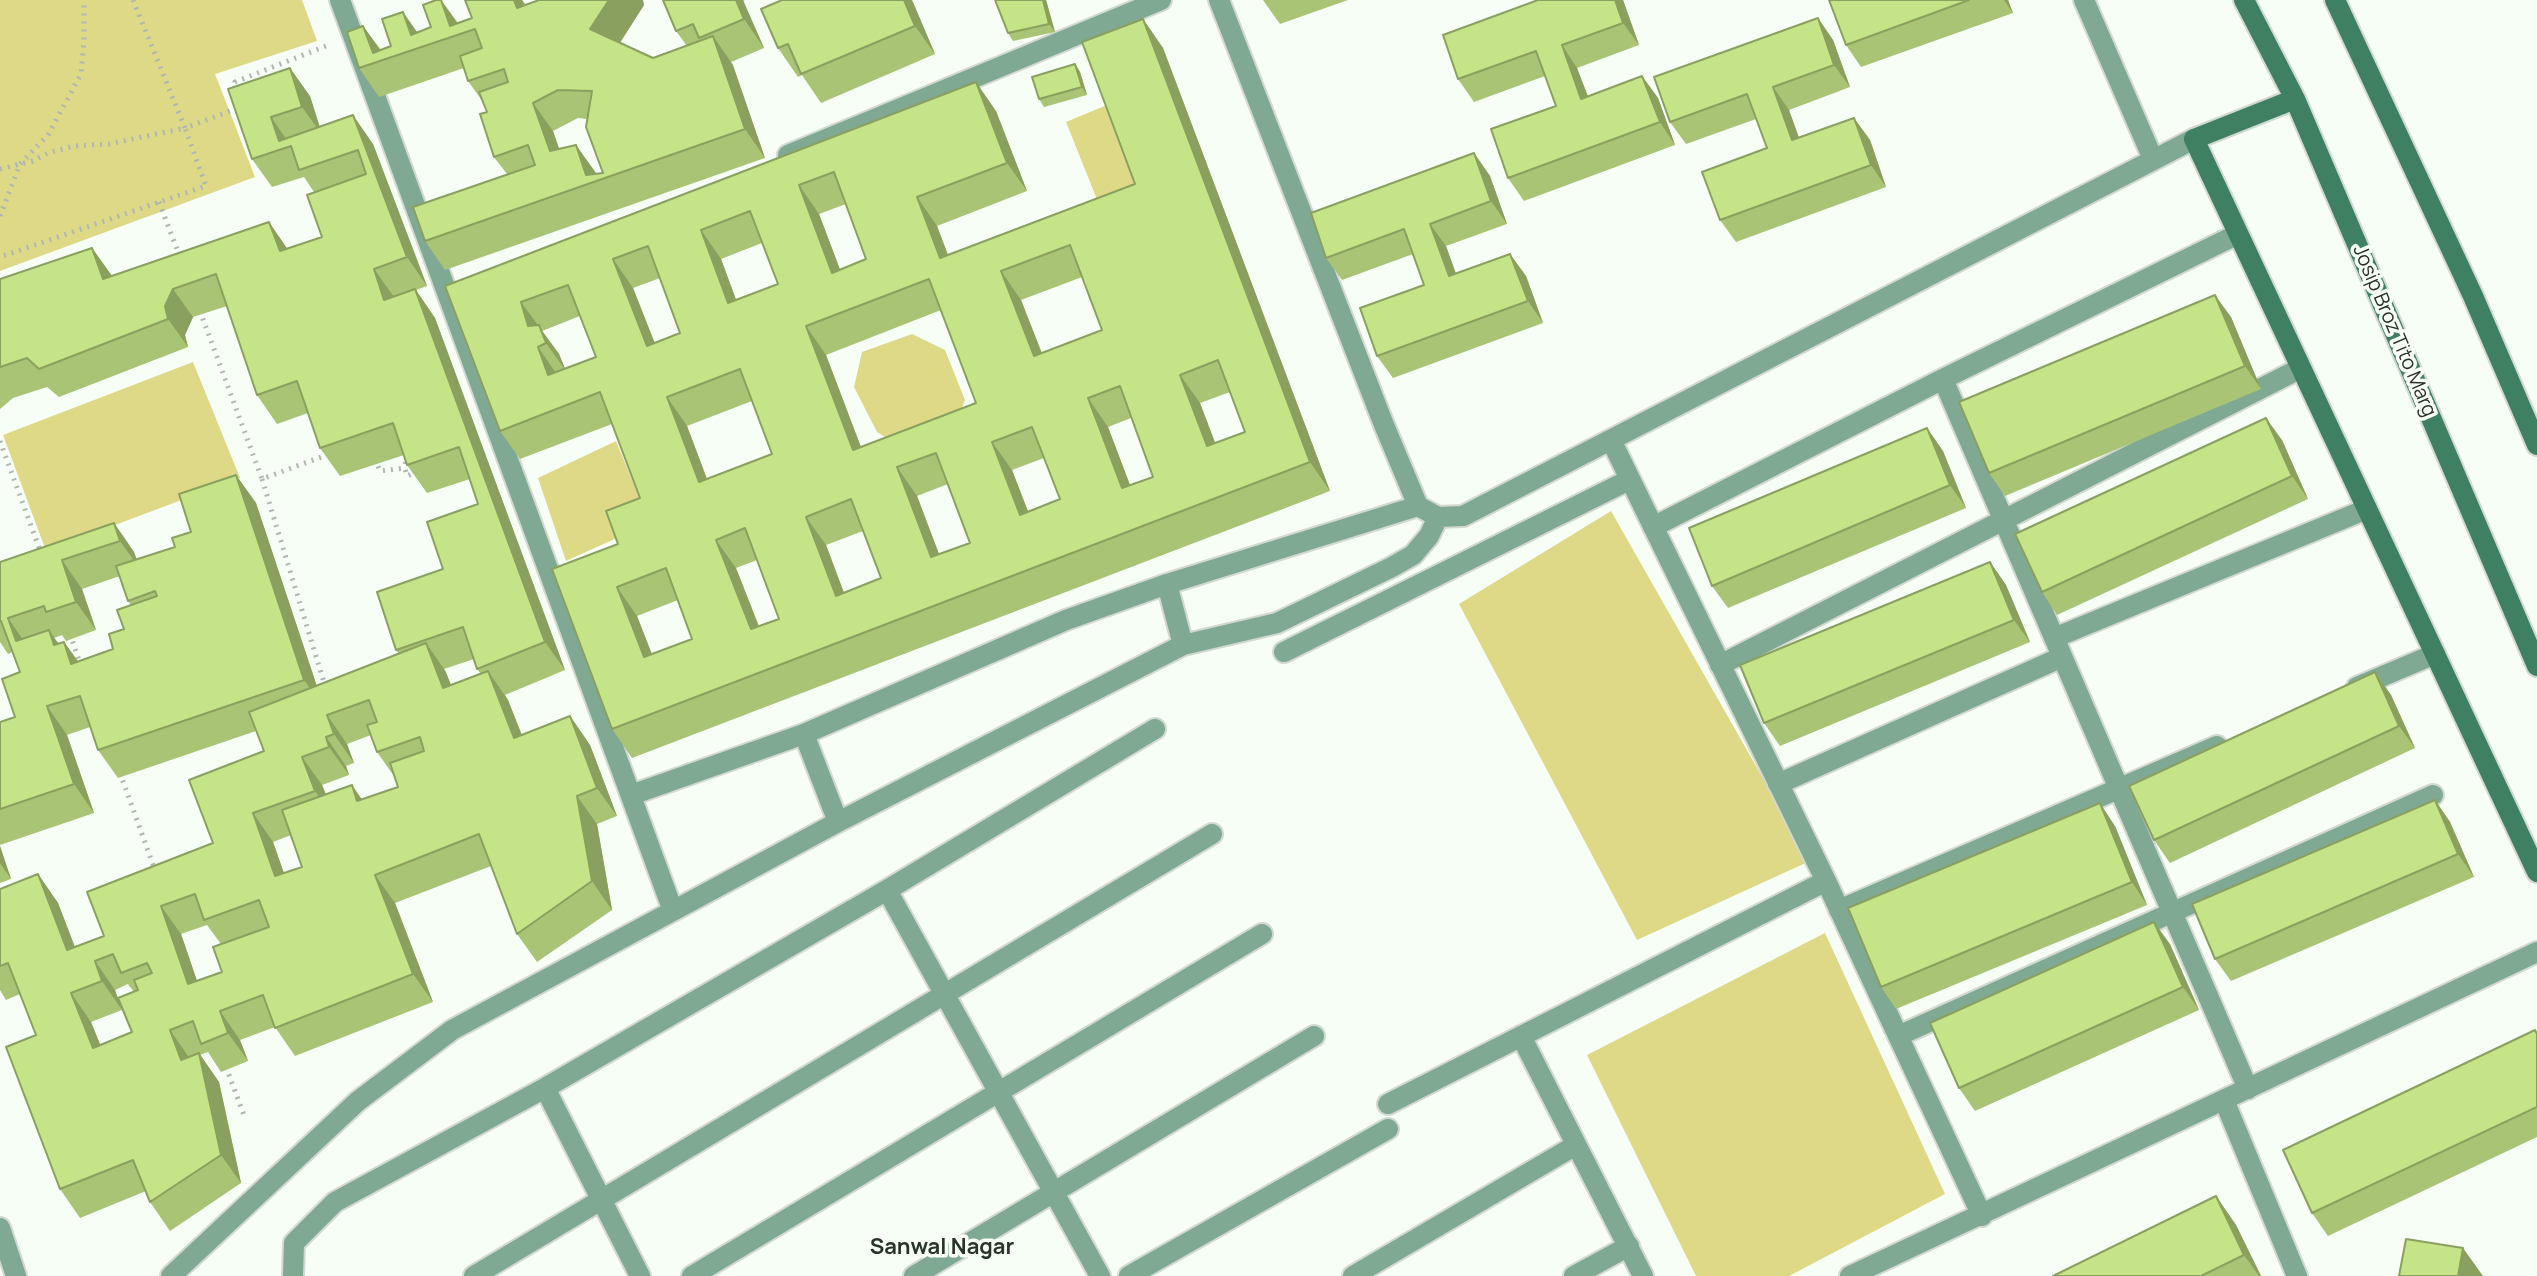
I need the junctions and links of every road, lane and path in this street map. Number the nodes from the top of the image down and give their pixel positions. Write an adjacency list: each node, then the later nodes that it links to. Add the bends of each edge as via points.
1 (84, 0): 15 (path, via 81,74 48,135)
2 (133, 0): 11 (path)
3 (340, 0): 9 (street)
4 (1161, 0): 14 (street)
5 (1219, 0): 35 (street)
6 (2084, 0): 13 (street)
7 (2244, 0): 10 (main road, Josip Broz Tito Marg)
8 (2335, 0): 27 (main road)
9 (353, 35): 11 (path, via 235,82 241,108); 58 (street, via 456,294)
10 (2295, 99): 12 (main road); 48 (main road, Josip Broz Tito Marg)
11 (185, 128): 15 (path, via 74,146); 17 (path, via 206,186)
12 (2194, 139): 13 (street); 19 (main road)
13 (2153, 159): 25 (street)
14 (768, 163)
15 (20, 164): 16 (path); 18 (path)
16 (0, 169)
17 (159, 202): 20 (path); 21 (path)
18 (0, 216)
19 (2238, 234): 23 (main road); 24 (street)
20 (0, 257)
21 (181, 260)
22 (197, 304): 33 (path)
23 (2301, 368): 36 (main road); 38 (street)
24 (1943, 379): 38 (street); 39 (street)
25 (1611, 440): 34 (street); 37 (street, via 1463,516)
26 (0, 441): 40 (path)
27 (2537, 445)
28 (403, 446): 31 (path)
29 (342, 449): 33 (path)
30 (372, 454): 31 (path, via 380,471)
31 (405, 468): 32 (path, via 407,476)
32 (420, 470)
33 (262, 479): 50 (path)
34 (1629, 480): 39 (street); 45 (street)
35 (1418, 506): 37 (street); 41 (street)
36 (2367, 509): 44 (street); 46 (main road)
37 (1438, 517): 43 (street, via 1413,555 1392,567 1277,623)
38 (2003, 520): 44 (street); 47 (street)
39 (1653, 527): 47 (street)
40 (43, 559)
41 (1167, 584): 43 (street); 53 (street, via 1066,620)
42 (69, 633): 49 (path)
43 (1183, 645): 60 (street)
44 (2058, 648): 56 (street); 57 (street)
45 (1284, 652)
46 (2435, 654): 51 (street); 62 (main road)
47 (1720, 665): 56 (street)
48 (2537, 666)
49 (85, 677)
50 (326, 691)
51 (2339, 695)
52 (1155, 729): 65 (street)
53 (804, 734): 58 (street); 60 (street)
54 (2236, 738): 57 (street)
55 (117, 765): 64 (path)
56 (1778, 784): 63 (street)
57 (2119, 788): 66 (street); 68 (street)
58 (631, 795): 67 (street)
59 (2433, 795): 68 (street)
60 (838, 822): 67 (street)
61 (1212, 834): 71 (street)
62 (2537, 872)
63 (1826, 881): 66 (street); 73 (street)
64 (160, 883)
65 (887, 890): 71 (street); 76 (street)
66 (1839, 910): 74 (street)
67 (673, 911): 90 (street, via 452,1030 358,1101)
68 (2172, 913): 74 (street); 77 (street)
69 (1262, 934): 78 (street)
70 (2537, 952): 77 (street)
71 (943, 993): 78 (street); 85 (street)
72 (1314, 1036): 84 (street)
73 (1521, 1036): 80 (street); 83 (street)
74 (1898, 1036): 86 (street)
75 (224, 1059): 81 (path)
76 (545, 1088): 85 (street); 91 (street, via 335,1202 294,1243)
77 (2248, 1089): 79 (street)
78 (997, 1093): 84 (street); 94 (street)
79 (2224, 1100): 86 (street); 102 (street)
80 (1388, 1104)
81 (245, 1118)
82 (1388, 1129): 97 (street)
83 (1576, 1145): 88 (street); 98 (street)
84 (1055, 1194): 95 (street); 96 (street)
85 (602, 1201): 92 (street); 93 (street)
86 (1982, 1216): 101 (street)
87 (0, 1228): 89 (street)
88 (1629, 1246): 99 (street); 100 (street)
89 (16, 1276)
90 (171, 1276)
91 (293, 1276)
92 (474, 1276)
93 (640, 1276)
94 (692, 1276)
95 (914, 1276)
96 (1100, 1276)
97 (1129, 1276)
98 (1353, 1276)
99 (1574, 1276)
100 (1643, 1276)
101 (1850, 1276)
102 (2297, 1276)

